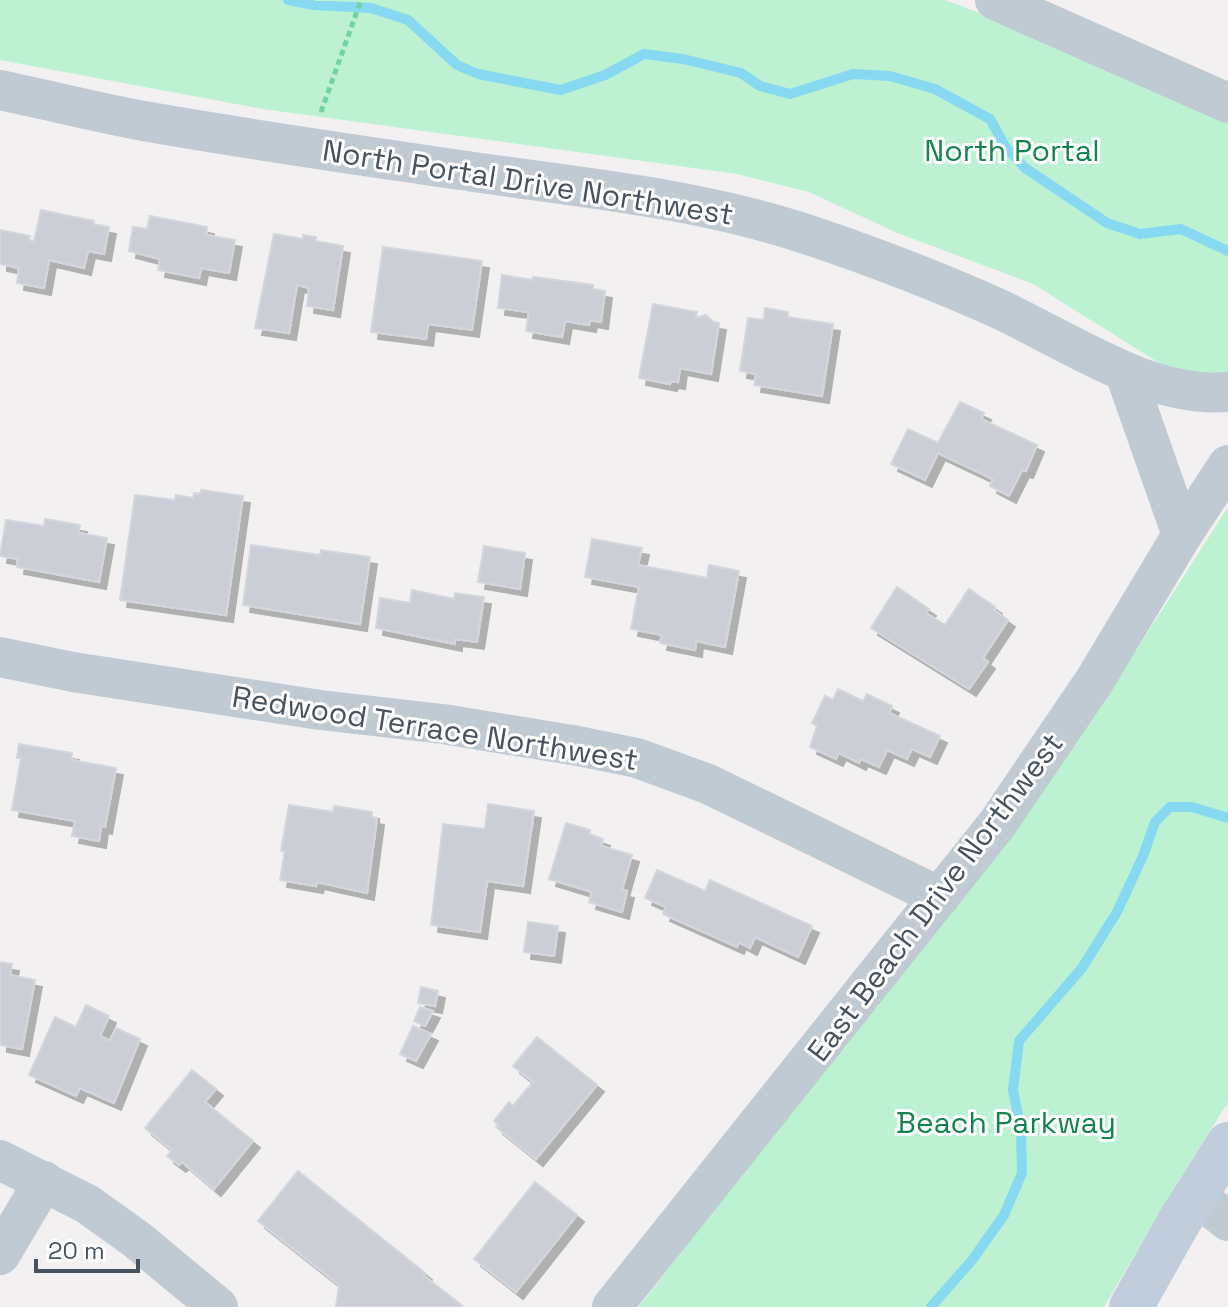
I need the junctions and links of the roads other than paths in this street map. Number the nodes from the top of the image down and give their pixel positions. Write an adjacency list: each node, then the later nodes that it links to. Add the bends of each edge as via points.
1 (995, 0): 3 (street)
2 (0, 90): 4 (street, North Portal Drive Northwest, via 143,121 640,194 733,213 950,288)
3 (1228, 103)
4 (1125, 373): 5 (street, North Portal Drive Northwest, via 1205,394); 7 (street)
5 (1228, 392)
6 (1228, 465): 7 (street, East Beach Drive Northwest)
7 (1182, 535): 9 (street, East Beach Drive Northwest, via 1064,728)
8 (0, 657): 9 (street, Redwood Terrace Northwest, via 637,758 708,784)
9 (940, 897): 16 (street, East Beach Drive Northwest)
10 (1228, 1144): 13 (street)
11 (0, 1160): 12 (street)
12 (44, 1181): 14 (street); 15 (street, via 99,1212)
13 (1212, 1208): 17 (street)
14 (0, 1255)
15 (218, 1307)
16 (612, 1307)
17 (1131, 1307)

